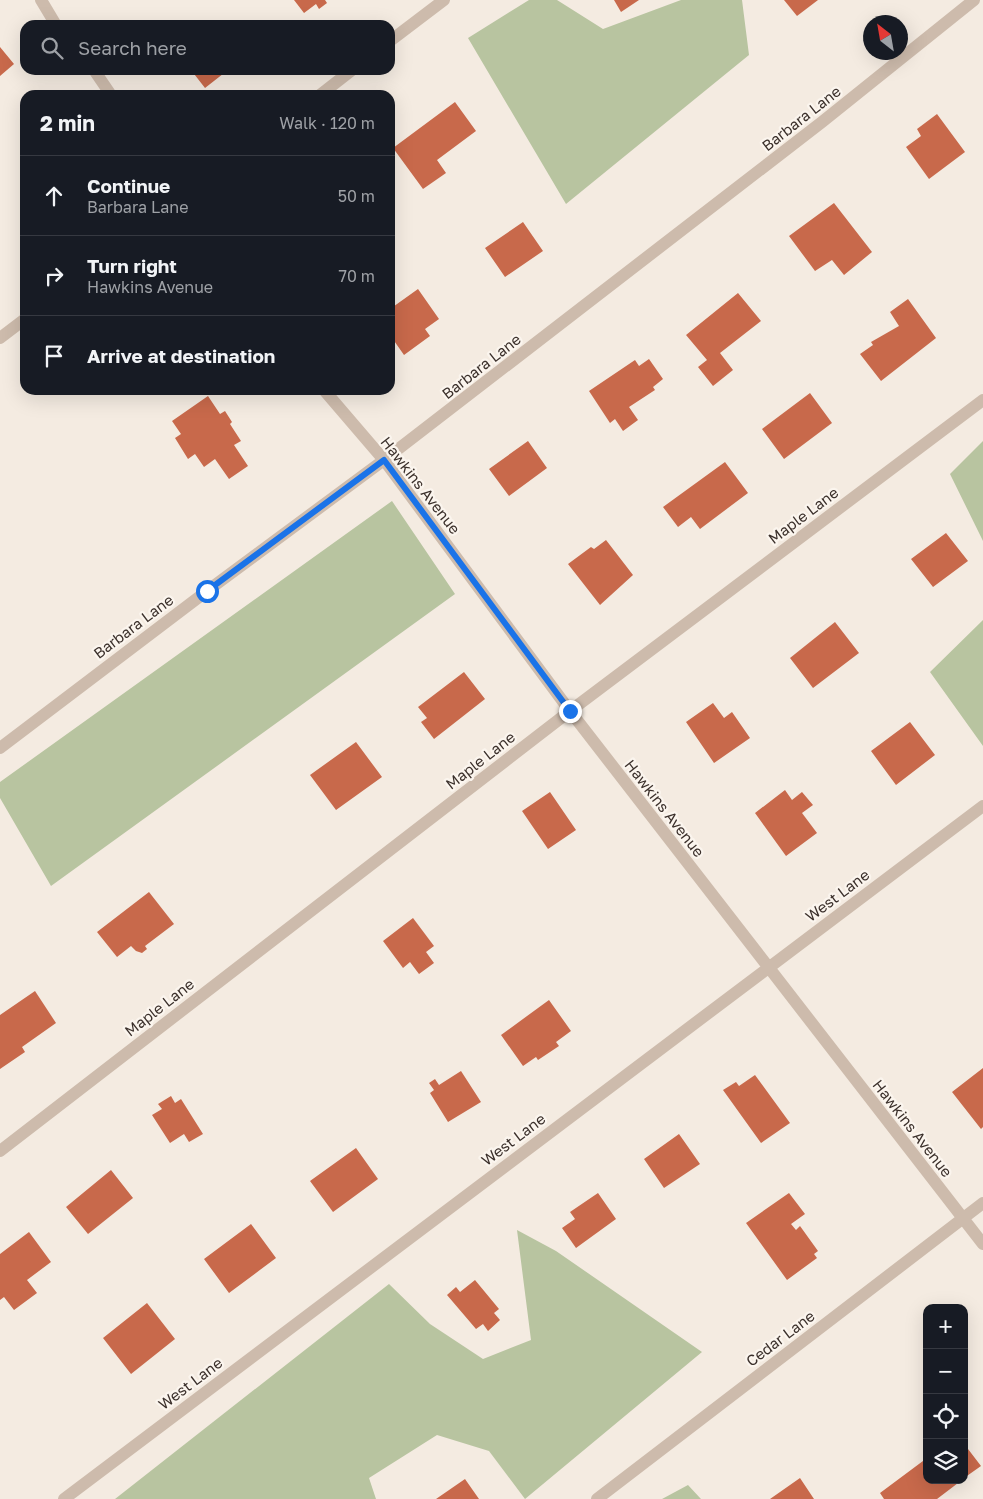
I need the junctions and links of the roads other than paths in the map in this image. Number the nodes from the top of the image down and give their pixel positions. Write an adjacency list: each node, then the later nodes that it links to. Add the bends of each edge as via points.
1 (41, 0): 4 (street)
2 (444, 0): 5 (street)
3 (974, 0): 14 (street, Barbara Lane, via 822,122)
4 (53, 20)
5 (395, 37)
6 (97, 75): 8 (street)
7 (346, 75): 9 (street)
8 (108, 90)
9 (326, 90)
10 (20, 323): 11 (street)
11 (0, 338)
12 (328, 395): 14 (street, Hawkins Avenue)
13 (983, 400): 15 (street, Maple Lane)
14 (384, 460): 15 (street, Hawkins Avenue); 16 (street, Barbara Lane)
15 (570, 711): 18 (street, Hawkins Avenue); 19 (street, Maple Lane)
16 (0, 748)
17 (983, 806): 18 (street, West Lane)
18 (768, 967): 21 (street, Hawkins Avenue); 23 (street, West Lane)
19 (0, 1151)
20 (983, 1203): 21 (street, Cedar Lane)
21 (963, 1218): 22 (street, Hawkins Avenue); 24 (street, Cedar Lane)
22 (983, 1244)
23 (64, 1499)
24 (597, 1499)

